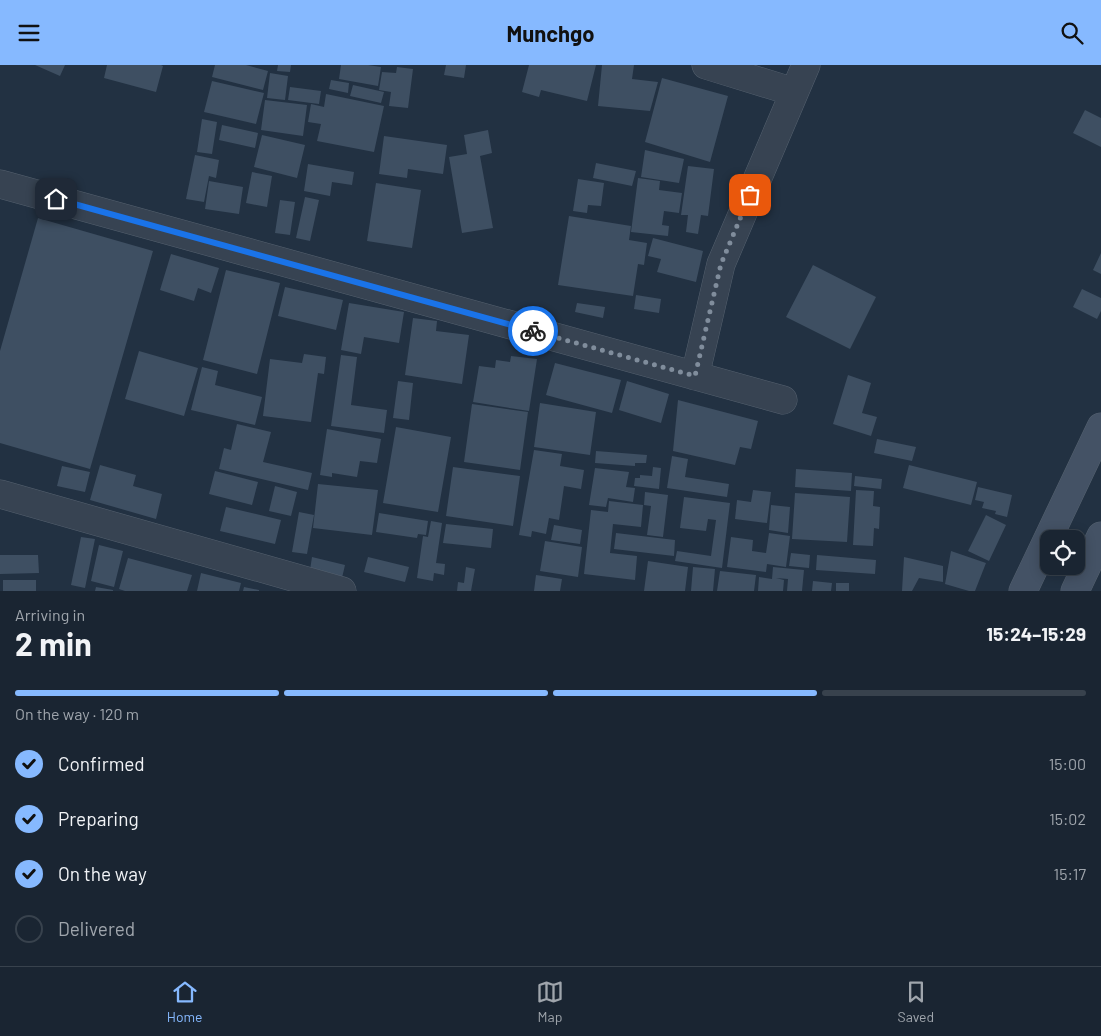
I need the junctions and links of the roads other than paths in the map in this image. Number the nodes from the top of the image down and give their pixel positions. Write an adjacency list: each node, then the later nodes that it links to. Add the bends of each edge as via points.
1 (706, 65): 3 (street)
2 (806, 65): 3 (street)
3 (794, 92): 5 (street, via 721,264)
4 (0, 184): 5 (street)
5 (695, 376): 6 (street)
6 (782, 400)
7 (1101, 427): 11 (main road)
8 (0, 494): 10 (street)
9 (1101, 536): 12 (main road)
10 (342, 591)
11 (1023, 591)
12 (1075, 591)

